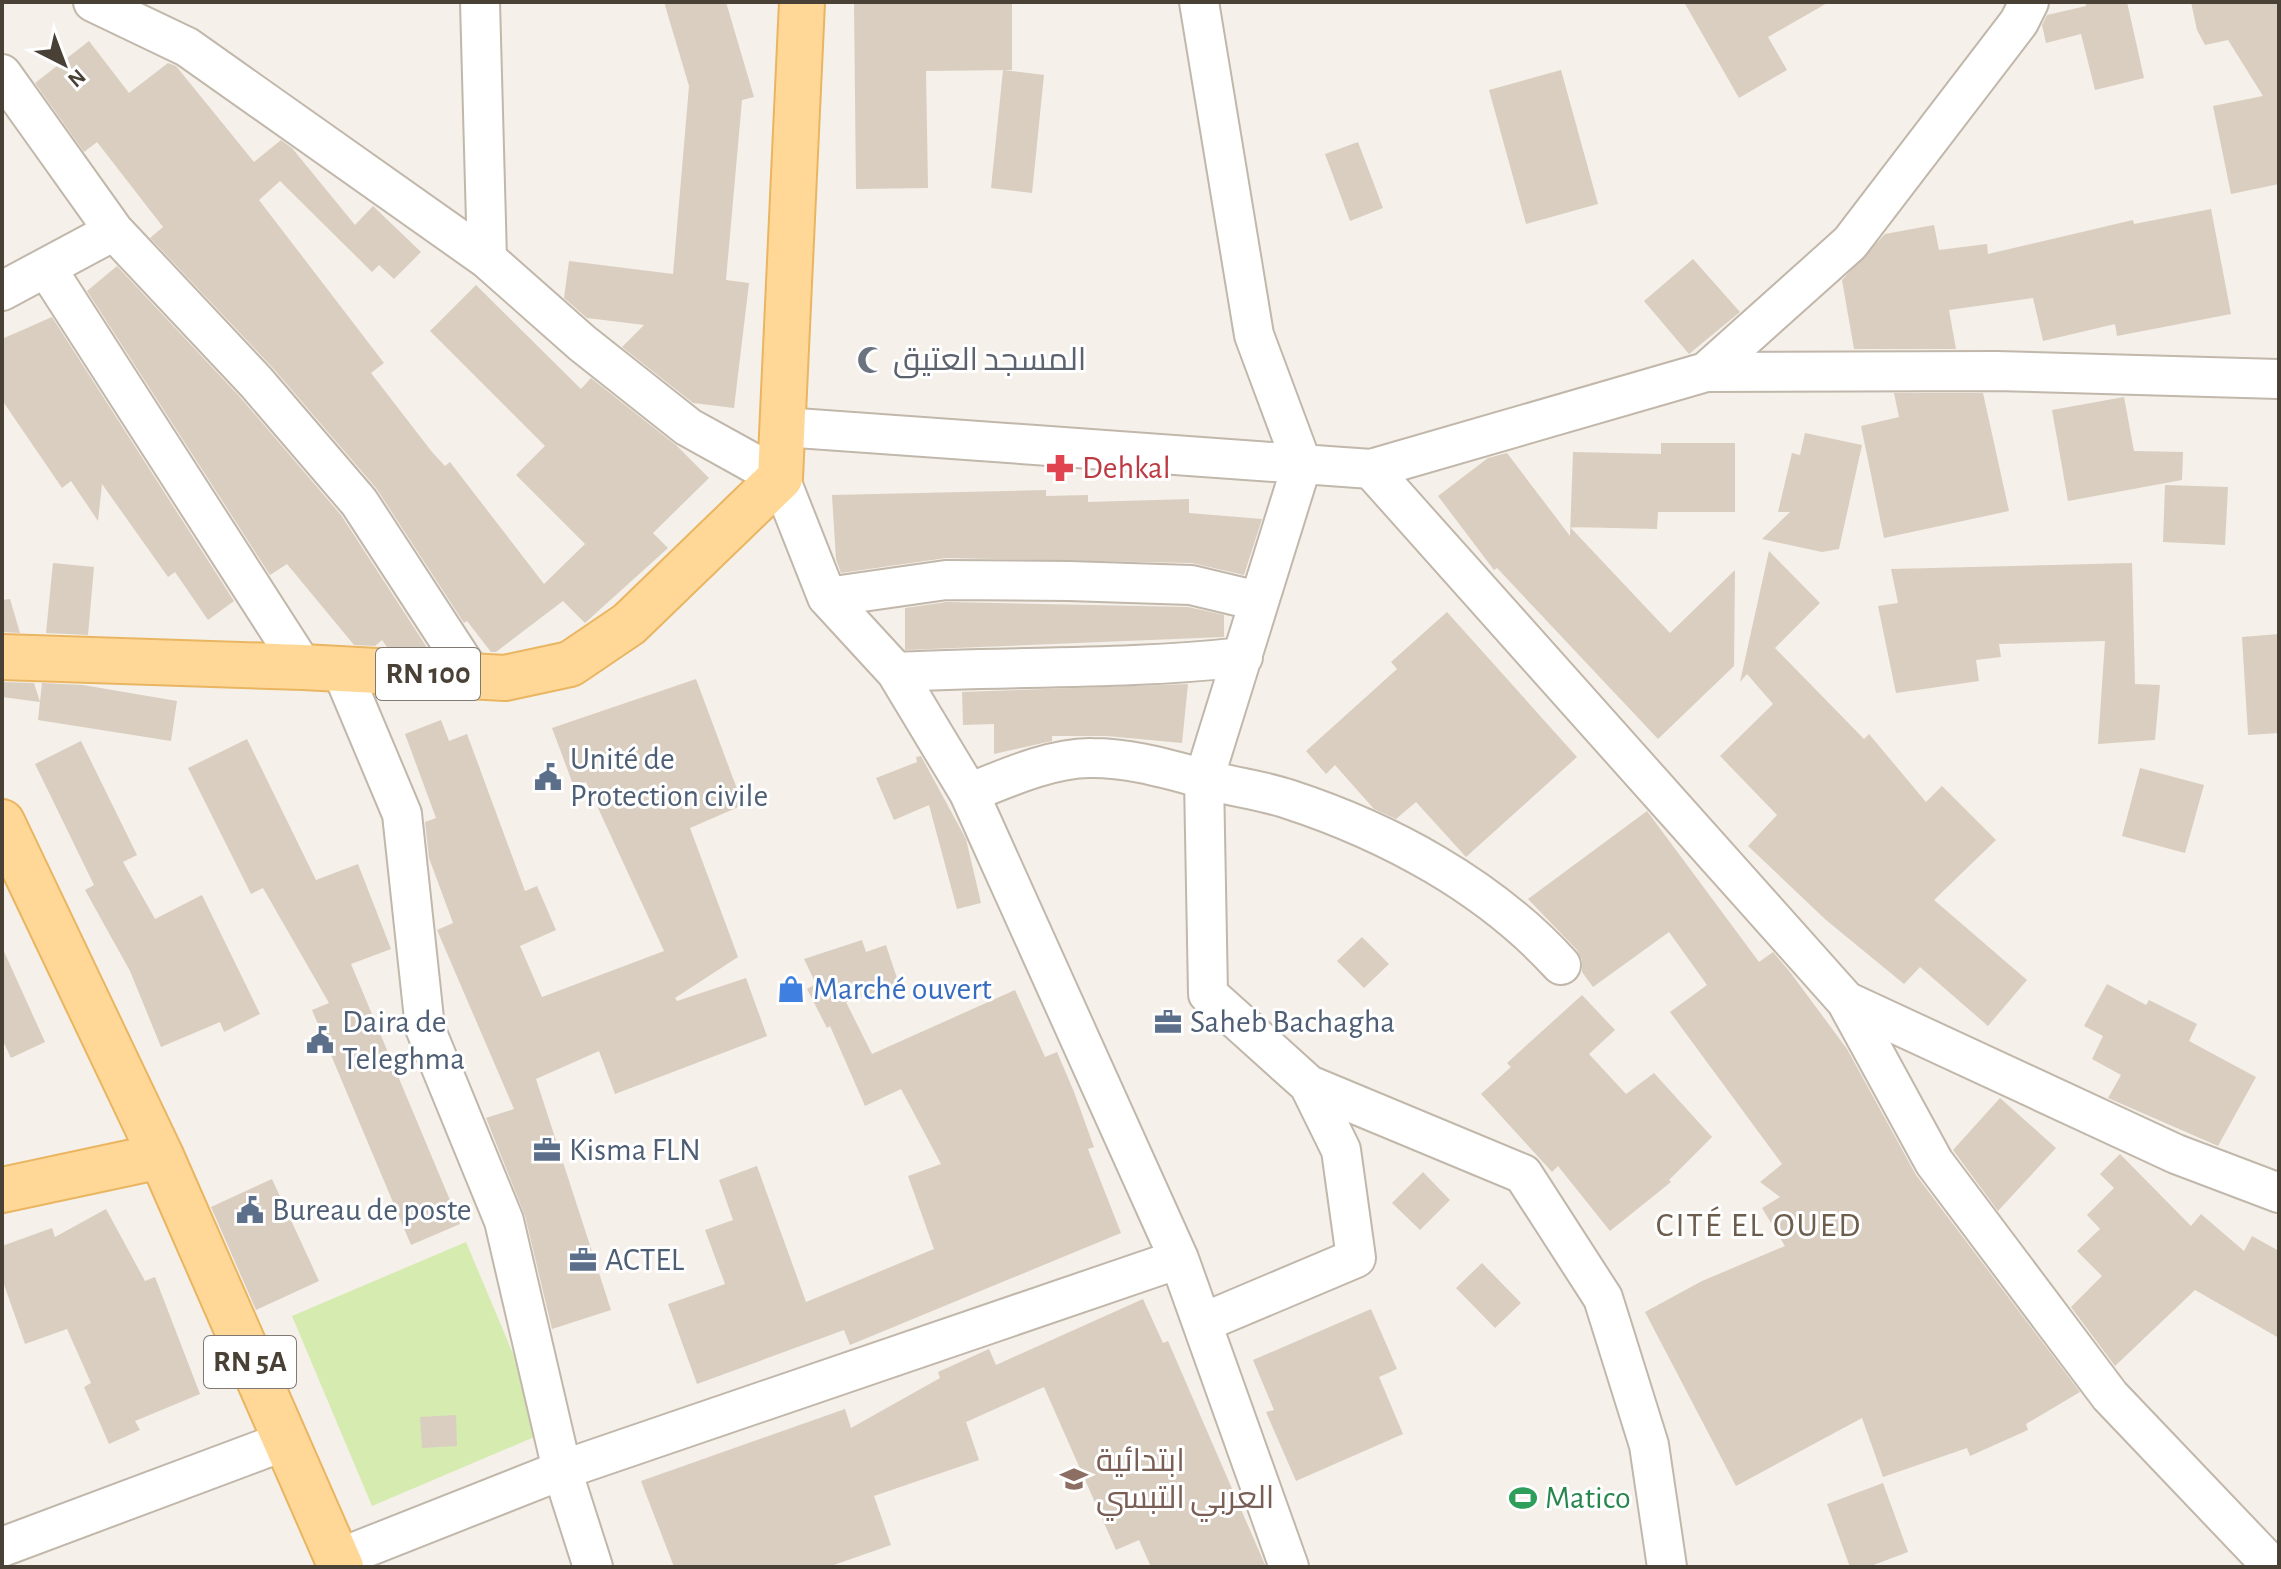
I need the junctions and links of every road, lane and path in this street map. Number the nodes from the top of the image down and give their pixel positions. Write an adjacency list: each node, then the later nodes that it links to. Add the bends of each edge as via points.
1 (93, 2): 8 (street, via 187,47)
2 (480, 2): 8 (street)
3 (802, 2): 13 (main road)
4 (1199, 2): 14 (street, via 1254,335)
5 (2029, 2): 11 (street, via 1850,243)
6 (2, 74): 7 (street)
7 (114, 231): 9 (street); 23 (street, via 256,382 359,502)
8 (487, 259): 16 (street, via 688,427)
9 (47, 269): 10 (street); 21 (street)
10 (2, 291)
11 (1706, 372): 12 (street, via 1996,371); 15 (street)
12 (2279, 379)
13 (783, 427): 14 (street); 16 (main road)
14 (1302, 464): 15 (street); 18 (street)
15 (1371, 469): 28 (street)
16 (780, 478): 17 (street); 23 (main road, RN 100, via 629,624 570,664 505,678)
17 (827, 597): 18 (street, via 946,580 1069,581 1191,585); 22 (street)
18 (1258, 601): 20 (street)
19 (2, 657): 21 (main road, RN 100)
20 (1243, 657): 22 (street, via 1159,666); 24 (street)
21 (322, 668): 23 (main road, RN 100); 36 (street, via 402,814 425,1028 504,1221)
22 (896, 672): 25 (street)
23 (473, 677)
24 (1204, 779): 25 (street, via 1158,765 1089,757 1019,772); 27 (street, via 1286,798 1409,850 1505,911); 29 (street, via 1208,994)
25 (969, 793): 33 (street)
26 (2, 822): 30 (main road)
27 (1561, 965)
28 (1846, 1001): 32 (street, via 2176,1154); 42 (street, via 1934,1162 2110,1396)
29 (1309, 1085): 34 (street, via 1341,1150 1356,1258); 41 (street, via 1523,1174 1603,1298 1649,1445)
30 (161, 1156): 31 (main road); 35 (main road, RN 5A)
31 (2, 1190)
32 (2279, 1193)
33 (1179, 1259): 34 (street); 36 (street)
34 (1202, 1323): 40 (street)
35 (285, 1441): 37 (street); 38 (main road, RN 5A)
36 (562, 1470): 38 (street); 39 (street)
37 (2, 1547)
38 (339, 1563)
39 (593, 1567)
40 (1289, 1567)
41 (1667, 1567)
42 (2273, 1567)

